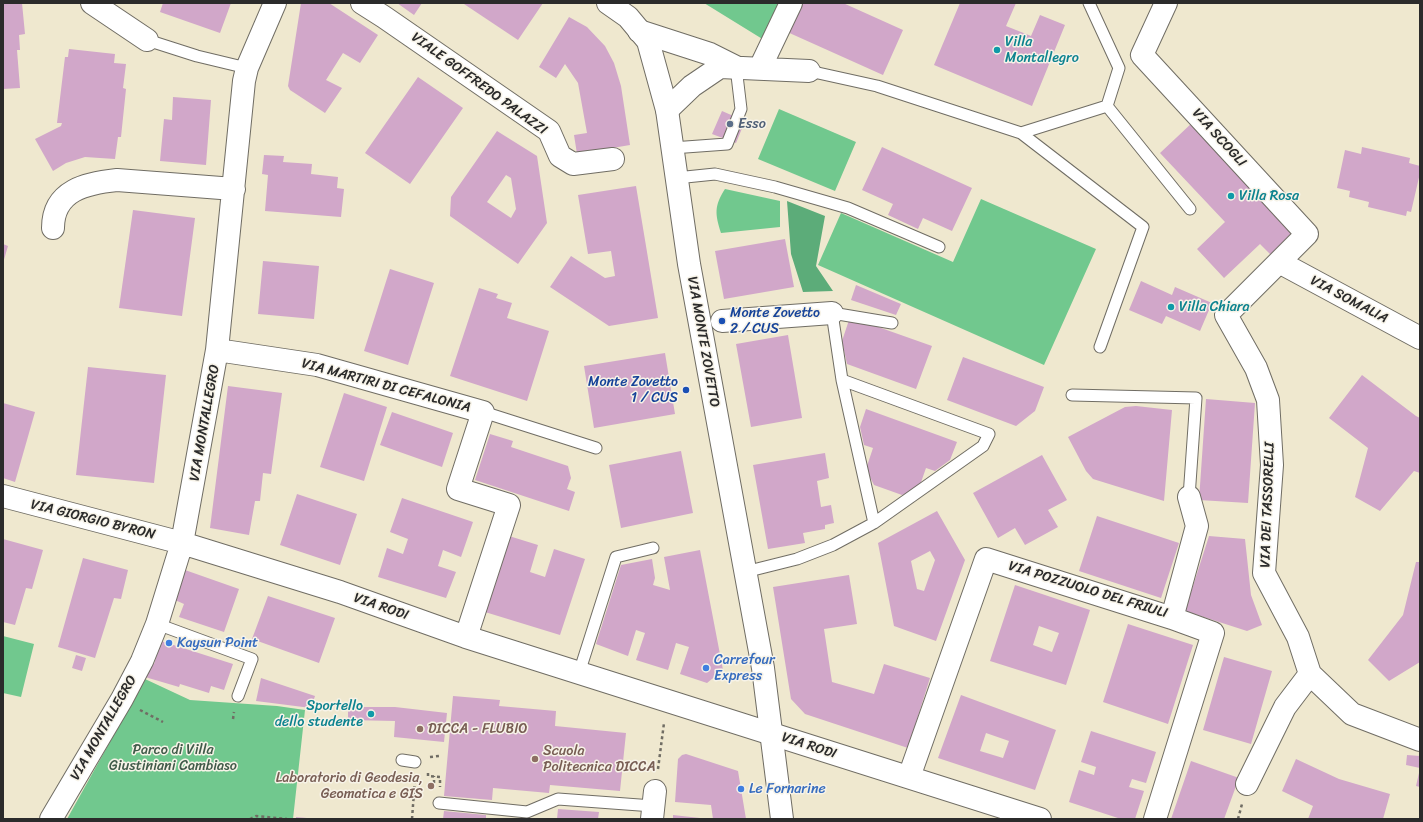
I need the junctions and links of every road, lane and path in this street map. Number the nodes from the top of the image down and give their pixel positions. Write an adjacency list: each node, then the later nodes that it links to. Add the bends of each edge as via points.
1 (92, 3): 9 (street)
2 (275, 3): 11 (street, VIA MONTALLEGRO)
3 (362, 3): 18 (street, VIALE GOFFREDO PALAZZI, via 549,131 560,156 573,164)
4 (608, 3): 8 (street, VIA MONTE ZOVETTO, via 628,17)
5 (791, 3): 12 (street)
6 (1089, 3): 14 (lane, via 1119,68)
7 (1166, 3): 24 (street, VIA SCOGLI, via 1142,55 1307,234)
8 (639, 31): 10 (street, via 710,54); 15 (street, VIA MONTE ZOVETTO, via 648,41)
9 (147, 40): 11 (lane)
10 (736, 67): 12 (street); 15 (street, via 720,67 692,86); 17 (lane, via 741,109 727,144)
11 (247, 68): 20 (street, VIA MONTALLEGRO)
12 (760, 68): 13 (street)
13 (809, 71): 16 (lane, via 877,86)
14 (1107, 106): 16 (lane); 21 (lane)
15 (667, 110): 17 (street, VIA MONTE ZOVETTO)
16 (1021, 133): 29 (lane, via 1143,227)
17 (672, 148): 19 (street, VIA MONTE ZOVETTO)
18 (613, 159)
19 (676, 178): 23 (lane, via 715,174 775,187 848,208); 40 (street, VIA MONTE ZOVETTO, via 689,264)
20 (234, 189): 22 (street, via 117,180 98,182 78,187 65,197 57,209); 30 (street, VIA MONTALLEGRO)
21 (1190, 209)
22 (53, 228)
23 (939, 247)
24 (1279, 262): 28 (street, VIA SOMALIA); 45 (street, VIA DEI TASSORELLI, via 1226,315 1256,368 1268,400 1272,465 1264,573 1298,637)
25 (832, 313): 26 (street, VIA MONTE ZOVETTO); 27 (lane, VIA MONTE ZOVETTO); 31 (lane)
26 (722, 321)
27 (892, 323)
28 (1420, 338)
29 (1100, 347)
30 (217, 350): 33 (street, VIA MARTIRI DI CEFALONIA, via 317,364); 38 (street, VIA MONTALLEGRO)
31 (842, 380): 37 (lane); 37 (lane, via 989,434 983,446)
32 (1072, 395): 36 (lane, VIA POZZUOLO DEL FRIULI, via 1196,398)
33 (483, 412): 34 (lane, VIA MARTIRI DI CEFALONIA); 43 (street, VIA MARTIRI DI CEFALONIA, via 458,489 508,505)
34 (596, 448)
35 (3, 496): 38 (street, VIA GIORGIO BYRON)
36 (1189, 497): 41 (street, VIA POZZUOLO DEL FRIULI, via 1196,526)
37 (874, 523): 40 (lane, via 833,545 796,559)
38 (182, 543): 42 (street, VIA MONTALLEGRO); 43 (street, VIA RODI, via 340,592)
39 (654, 548): 44 (lane, via 616,557)
40 (745, 572): 50 (street, VIA MONTE ZOVETTO)
41 (1172, 618): 56 (street, VIA POZZUOLO DEL FRIULI, via 986,559); 67 (street, via 1213,633)
42 (157, 624): 46 (lane, via 252,659); 61 (street, VIA MONTALLEGRO, via 142,661 122,699)
43 (466, 637): 44 (street, VIA RODI)
44 (579, 673): 50 (street, VIA RODI)
45 (1310, 674): 51 (street, VIA DEI TASSORELLI, via 1352,714); 58 (street, via 1285,707)
46 (238, 696)
47 (141, 710): 49 (path)
48 (665, 718): 60 (path)
49 (162, 722)
50 (772, 734): 56 (street, VIA RODI); 65 (street, VIA MONTE ZOVETTO)
51 (1420, 740)
52 (402, 760): 53 (lane)
53 (416, 762): 64 (path)
54 (428, 770): 55 (path, via 428,776)
55 (434, 776): 57 (path); 59 (path, via 440,777)
56 (909, 777): 66 (street, VIA RODI)
57 (434, 783)
58 (1247, 784)
59 (439, 803): 60 (lane, via 527,812 558,799)
60 (653, 805)
61 (51, 819)
62 (250, 819): 63 (path, via 256,816)
63 (287, 819)
64 (412, 819)
65 (782, 819)
66 (1040, 819)
67 (1155, 819)

